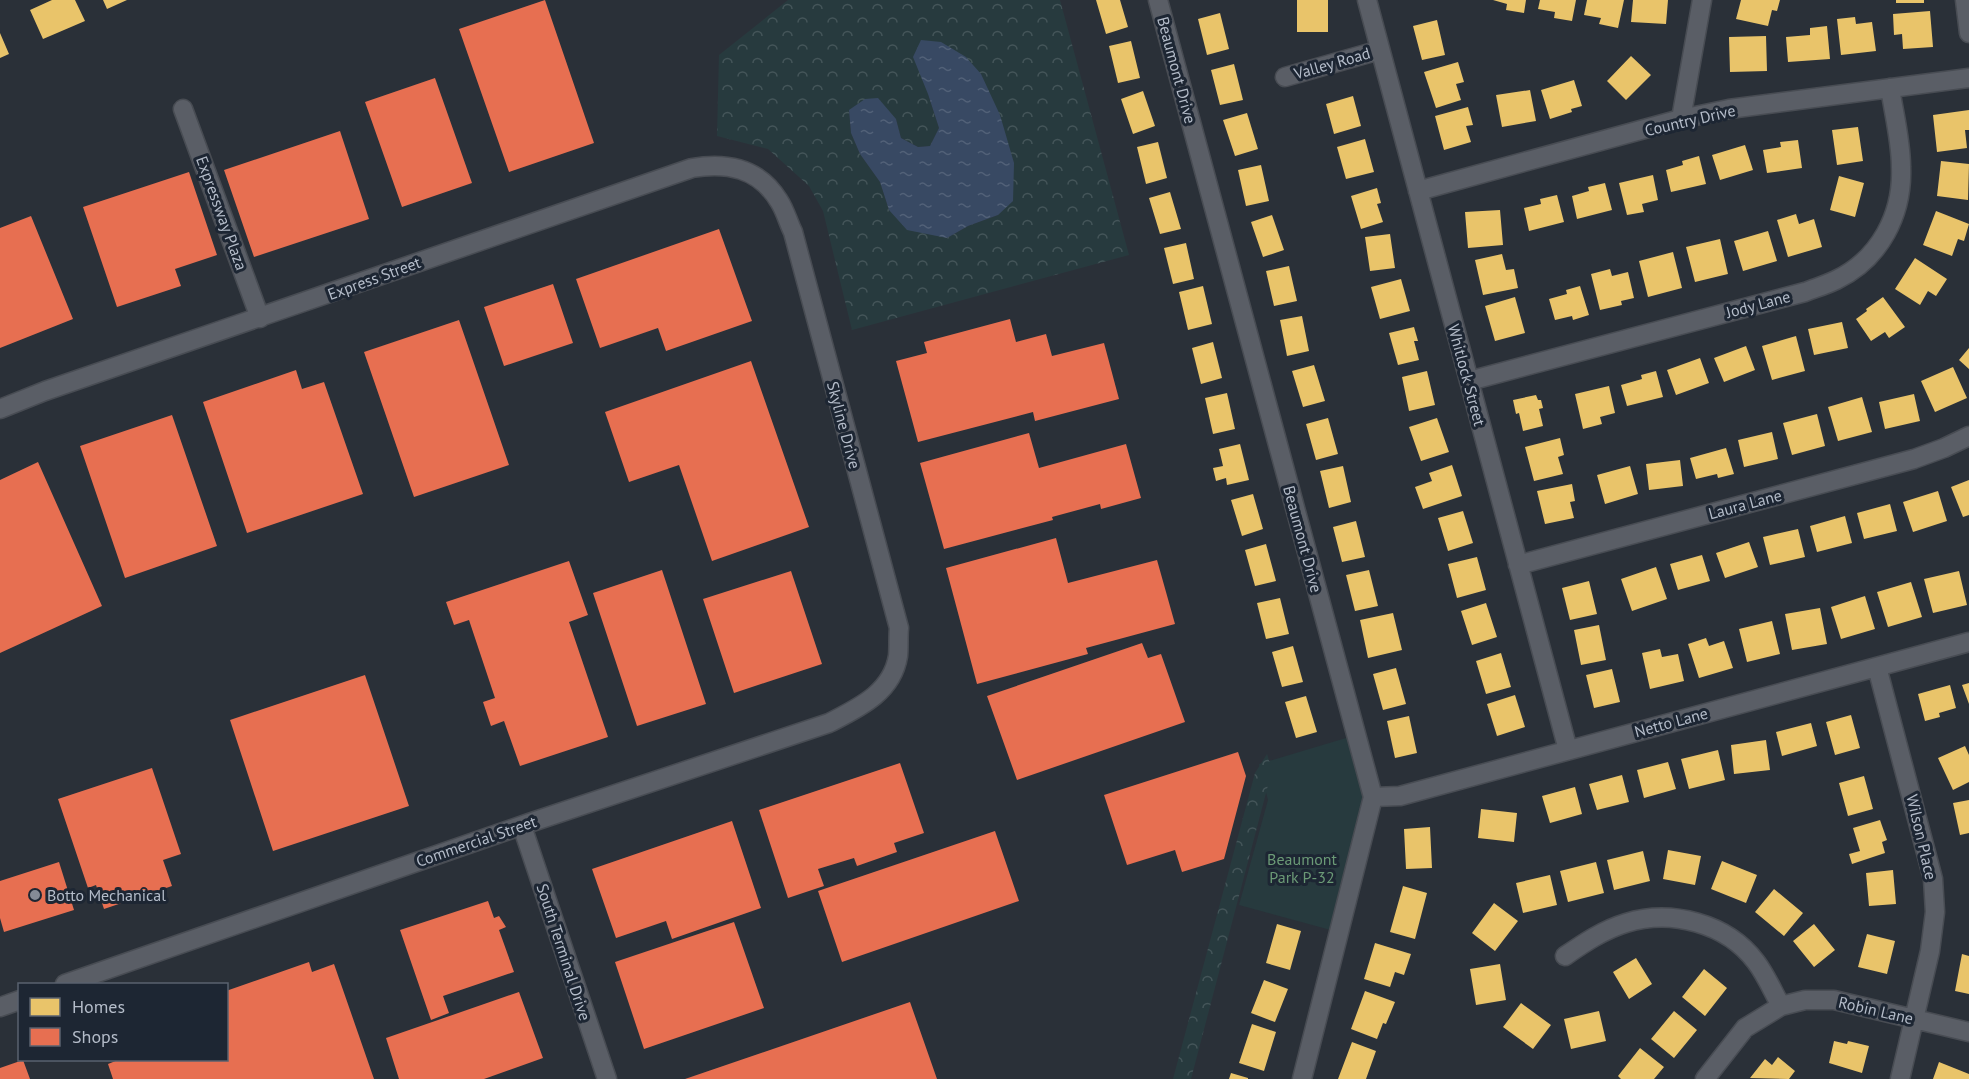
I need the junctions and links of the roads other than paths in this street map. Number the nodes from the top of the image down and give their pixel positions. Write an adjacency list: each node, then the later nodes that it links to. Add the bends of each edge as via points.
1 (1158, 0): 23 (street, Beaumont Drive)
2 (1367, 0): 6 (street, Whitlock Street)
3 (1702, 0): 11 (street)
4 (1965, 0): 5 (street)
5 (1969, 33)
6 (1380, 50): 7 (street, Valley Road); 13 (street, Whitlock Street)
7 (1285, 77)
8 (1969, 78): 9 (street, Country Drive)
9 (1890, 88): 11 (street, Country Drive); 15 (street, Jody Lane, via 1901,166 1899,200 1882,241 1852,271 1805,292)
10 (183, 109): 14 (street, Expressway Plaza)
11 (1681, 119): 13 (street, Country Drive)
12 (750, 173): 14 (street, Express Street, via 712,164 692,168); 21 (street, Skyline Drive, via 779,201 793,232 898,628 894,671)
13 (1418, 191): 15 (street, Whitlock Street)
14 (260, 318): 16 (street, Express Street)
15 (1469, 381): 18 (street, Whitlock Street)
16 (0, 409)
17 (1969, 436): 18 (street, Laura Lane, via 1914,459)
18 (1518, 565): 22 (street, Whitlock Street)
19 (1969, 642): 20 (street, Netto Lane)
20 (1877, 667): 22 (street, Netto Lane); 30 (street, Wilson Place, via 1933,879 1935,912 1930,951)
21 (883, 690): 24 (street, Commercial Street, via 861,707 829,723)
22 (1568, 750): 23 (street, Netto Lane, via 1400,796)
23 (1373, 797): 33 (street, Beaumont Drive)
24 (522, 826): 26 (street, Commercial Street); 32 (street, South Terminal Drive)
25 (1564, 956): 28 (street, via 1625,923 1675,918 1696,922 1739,944 1757,962)
26 (68, 983)
27 (18, 1001): 29 (street)
28 (1781, 1006): 30 (street, Robin Lane, via 1805,1000 1834,1000); 34 (street, Robin Lane, via 1745,1028)
29 (0, 1007)
30 (1914, 1019): 31 (street, Robin Lane); 35 (street, Wilson Place)
31 (1969, 1032)
32 (607, 1079)
33 (1302, 1079)
34 (1705, 1079)
35 (1900, 1079)

